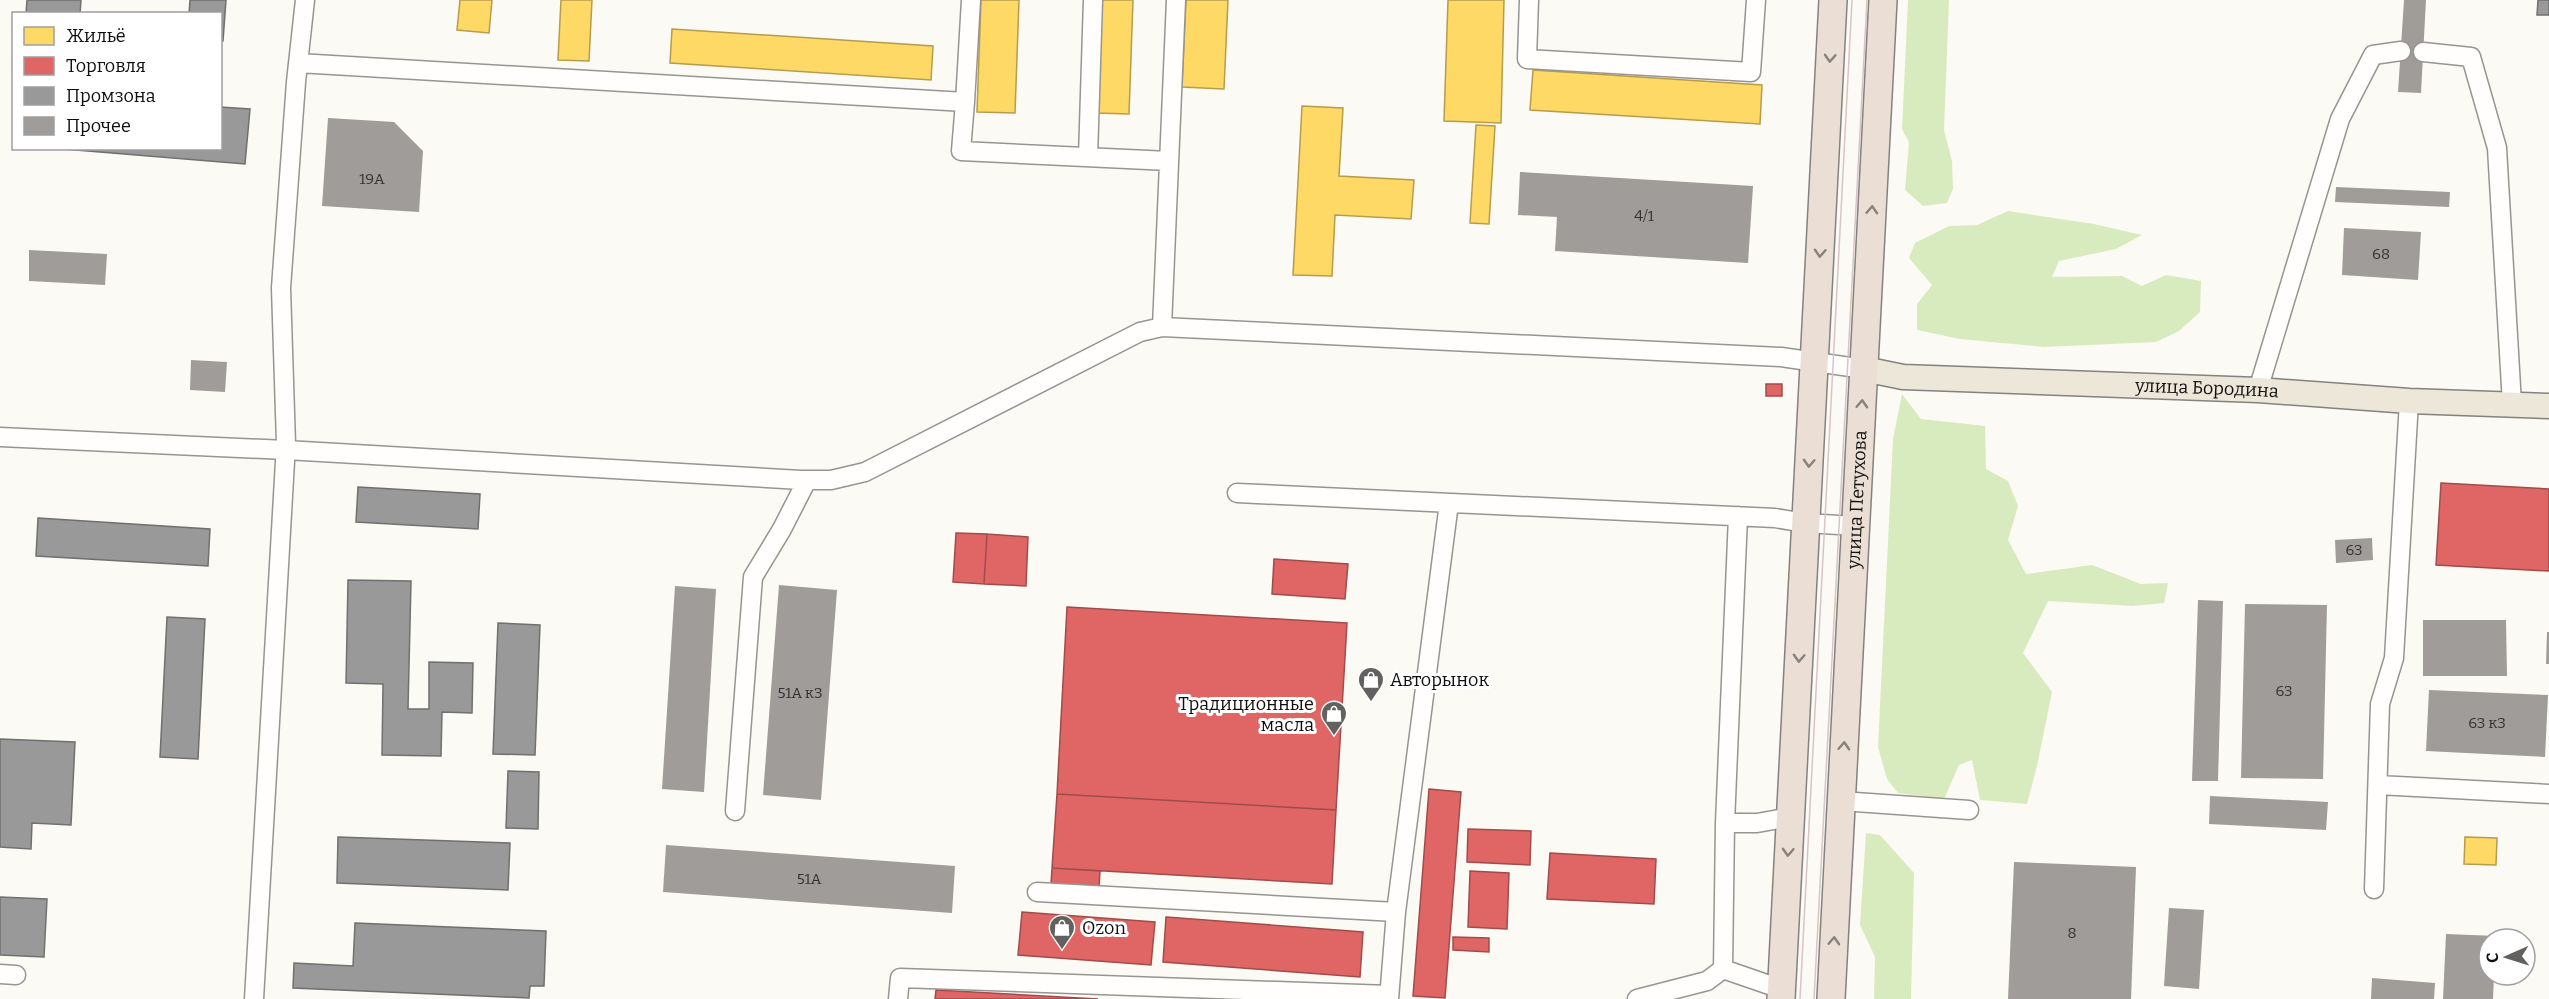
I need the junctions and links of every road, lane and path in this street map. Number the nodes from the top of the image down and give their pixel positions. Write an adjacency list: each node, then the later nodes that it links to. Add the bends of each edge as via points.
1 (305, 0): 11 (street)
2 (971, 0): 12 (street)
3 (1094, 0): 13 (street)
4 (1176, 0): 14 (street)
5 (1529, 0): 6 (street, via 1527,59 1751,72)
6 (1756, 0)
7 (1833, 0): 16 (highway, one-way to 16)
8 (1883, 0): 17 (highway, улица Петухова, one-way to 8)
9 (2401, 51): 18 (street, via 2373,55 2340,118)
10 (2423, 52): 20 (street, via 2471,57 2496,148)
11 (298, 63): 12 (street); 23 (street, via 281,288)
12 (964, 102): 13 (street, via 961,151)
13 (1088, 157): 14 (street)
14 (1170, 161): 15 (street)
15 (1162, 327): 16 (street, via 1781,357); 24 (street, via 1140,332 865,472 831,480)
16 (1814, 363): 17 (street); 28 (highway, one-way to 28)
17 (1864, 369): 18 (main road, улица Бородина, via 1904,376); 29 (highway, улица Петухова, one-way to 17)
18 (2258, 390): 19 (main road, улица Бородина)
19 (2409, 401): 20 (main road, улица Бородина); 30 (street, via 2394,658 2380,704)
20 (2512, 404): 21 (main road, улица Бородина)
21 (2549, 406)
22 (0, 438): 23 (street)
23 (286, 450): 24 (street); 43 (street)
24 (807, 480): 34 (street, via 753,577)
25 (1237, 493): 26 (street)
26 (1449, 503): 27 (street); 39 (street)
27 (1738, 516): 28 (street); 36 (street)
28 (1806, 523): 29 (street); 35 (highway, one-way to 35)
29 (1856, 526): 32 (highway, улица Петухова, one-way to 29)
30 (2378, 785): 31 (street); 37 (street)
31 (2549, 794)
32 (1841, 801): 33 (street); 46 (highway, улица Петухова, one-way to 32)
33 (1969, 810)
34 (735, 811)
35 (1790, 817): 36 (street); 41 (highway, one-way to 41)
36 (1725, 823): 40 (street)
37 (2374, 889)
38 (1037, 892): 39 (street)
39 (1396, 912): 42 (street)
40 (1723, 969): 41 (street); 45 (street, via 1707,981)
41 (1781, 994)
42 (1389, 997): 44 (street, via 900,978)
43 (254, 999)
44 (898, 999)
45 (1637, 999)
46 (1831, 999)

